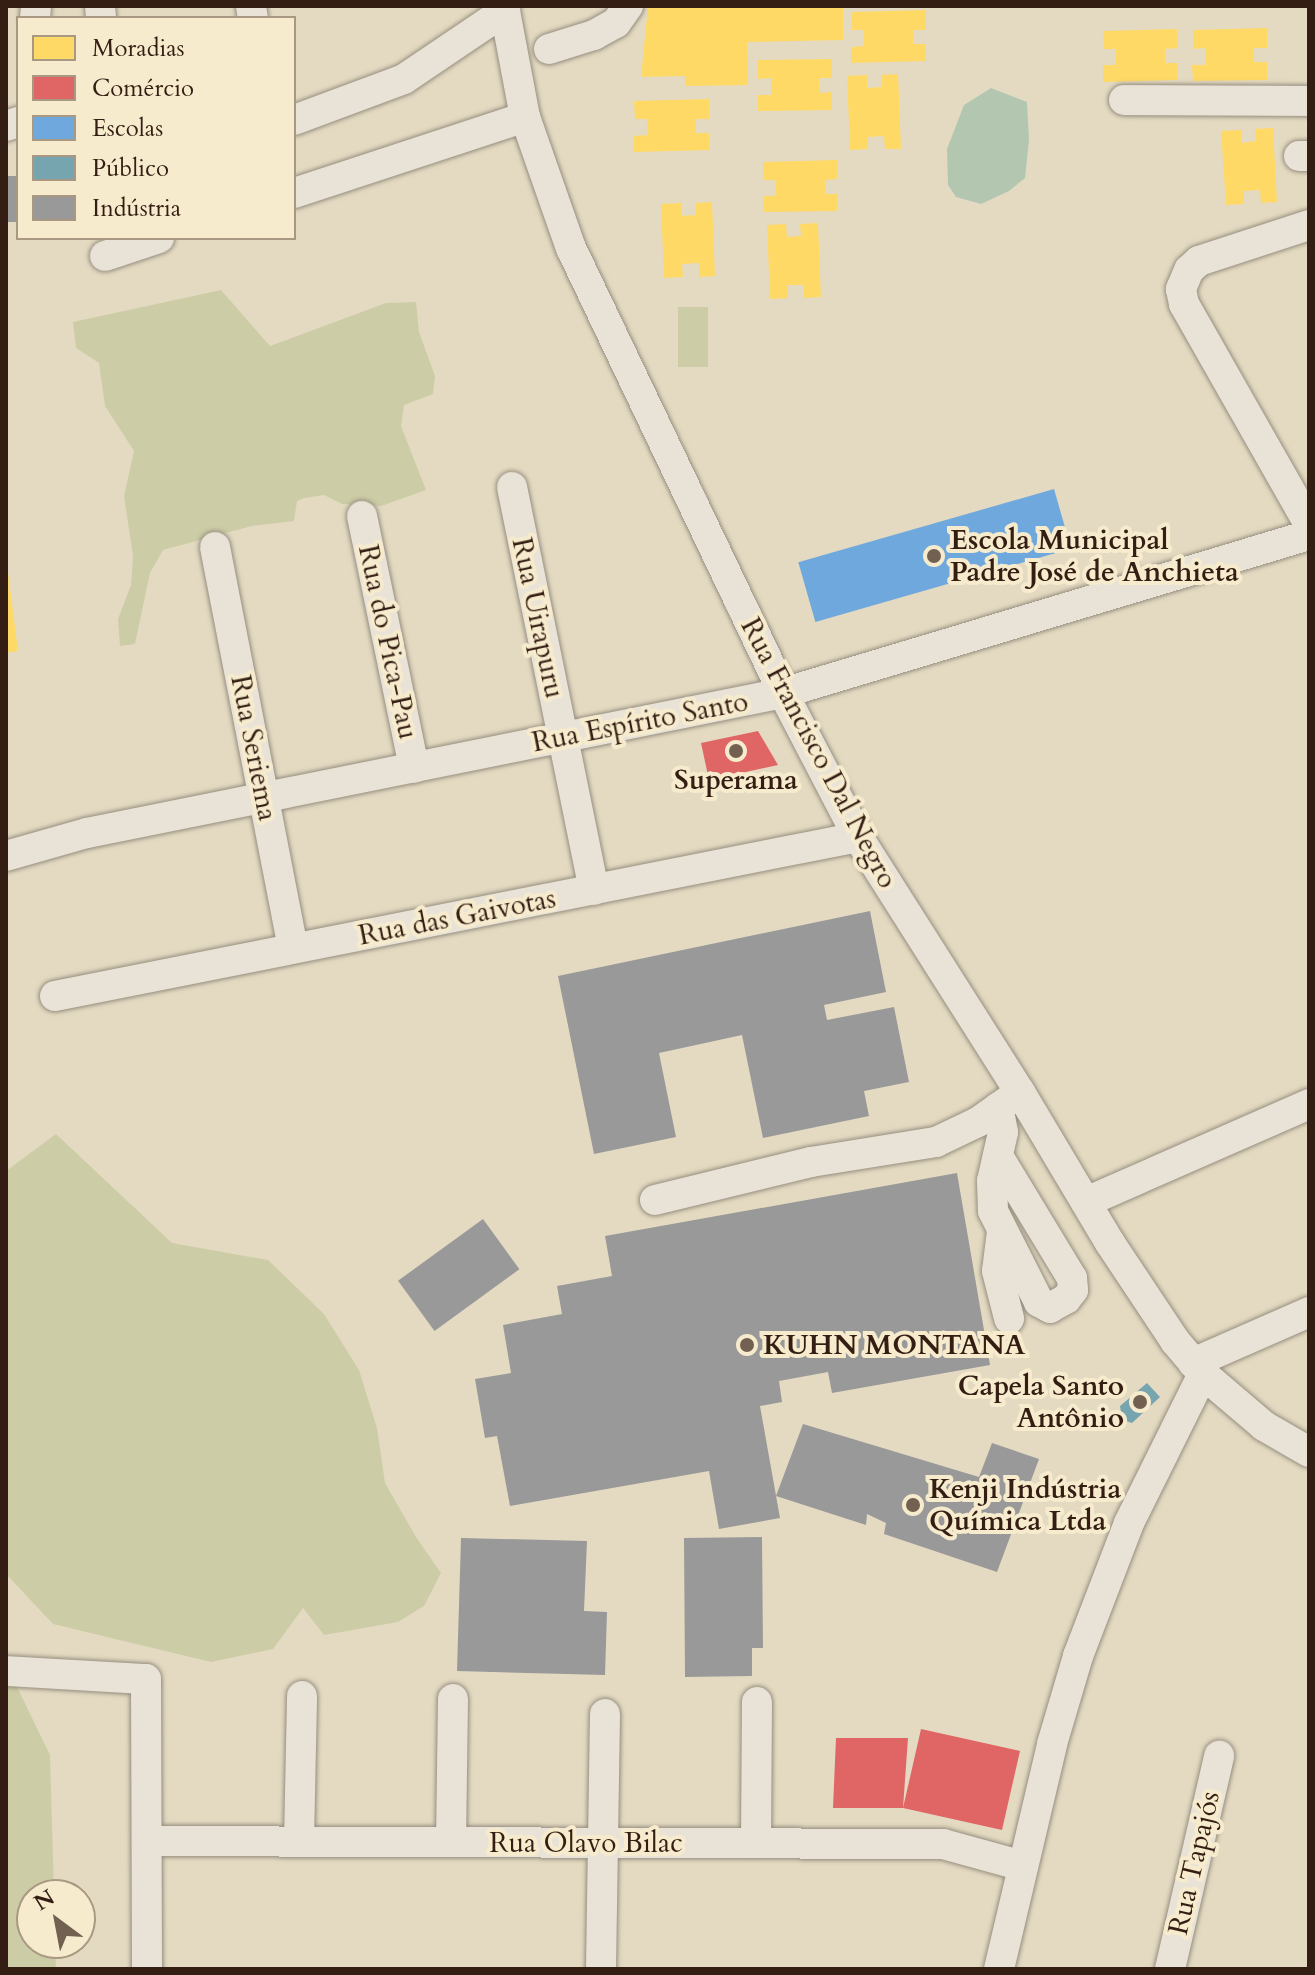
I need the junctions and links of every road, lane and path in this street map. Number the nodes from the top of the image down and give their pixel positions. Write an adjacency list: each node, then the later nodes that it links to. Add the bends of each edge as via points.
1 (628, 6): 3 (street, via 616,23 594,35)
2 (504, 9): 6 (street, Rua Francisco Dal Negro); 7 (street, via 404,79)
3 (549, 49)
4 (1124, 100): 5 (street)
5 (1309, 101)
6 (525, 117): 8 (street); 17 (street, Rua Francisco Dal Negro, via 571,248)
7 (296, 119)
8 (296, 192)
9 (1309, 225): 14 (street, via 1199,261 1181,289 1184,304)
10 (153, 240): 11 (street)
11 (105, 256)
12 (512, 487): 18 (street, Rua Uirapuru)
13 (362, 516): 19 (street, Rua do Pica-Pau)
14 (1309, 524)
15 (1309, 535): 17 (street, Rua Espírito Santo)
16 (215, 547): 20 (street, Rua Seriema)
17 (783, 693): 18 (street, Rua Espírito Santo); 21 (street, Rua Francisco Dal Negro)
18 (563, 738): 19 (street, Rua Espírito Santo); 23 (street, Rua Uirapuru)
19 (414, 768): 20 (street, Rua Espírito Santo)
20 (264, 798): 22 (street, Rua Espírito Santo, via 87,833); 24 (street, Rua Seriema)
21 (858, 837): 23 (street, Rua das Gaivotas); 26 (street, Rua Francisco Dal Negro)
22 (6, 856)
23 (594, 890): 24 (street, Rua das Gaivotas)
24 (293, 949): 25 (street, Rua das Gaivotas)
25 (55, 996)
26 (1009, 1099): 28 (street); 29 (street, via 936,1142 811,1162); 30 (street, Rua Francisco Dal Negro)
27 (1309, 1104): 30 (street)
28 (998, 1156): 31 (street, via 993,1211); 31 (street, via 1072,1278 1073,1290 1066,1299 1050,1308 1039,1302)
29 (655, 1200)
30 (1086, 1202): 34 (street, Rua Francisco Dal Negro, via 1144,1296)
31 (1002, 1231): 33 (street, via 997,1271)
32 (1309, 1312): 34 (street)
33 (1009, 1318)
34 (1198, 1368): 35 (street, Rua Francisco Dal Negro, via 1264,1426); 47 (street, via 1110,1568 1063,1703)
35 (1309, 1452)
36 (6, 1671): 42 (street, via 146,1679)
37 (302, 1696): 43 (street)
38 (453, 1699): 44 (street)
39 (757, 1702): 46 (street)
40 (605, 1714): 45 (street)
41 (1219, 1756): 51 (street, Rua Tapajós)
42 (147, 1841): 43 (street, Rua Olavo Bilac); 48 (street)
43 (299, 1842): 44 (street, Rua Olavo Bilac)
44 (451, 1842): 45 (street, Rua Olavo Bilac)
45 (603, 1843): 46 (street, Rua Olavo Bilac); 49 (street)
46 (756, 1843): 47 (street, Rua Olavo Bilac, via 943,1844)
47 (1023, 1866): 50 (street)
48 (147, 1969)
49 (601, 1969)
50 (999, 1969)
51 (1170, 1969)

